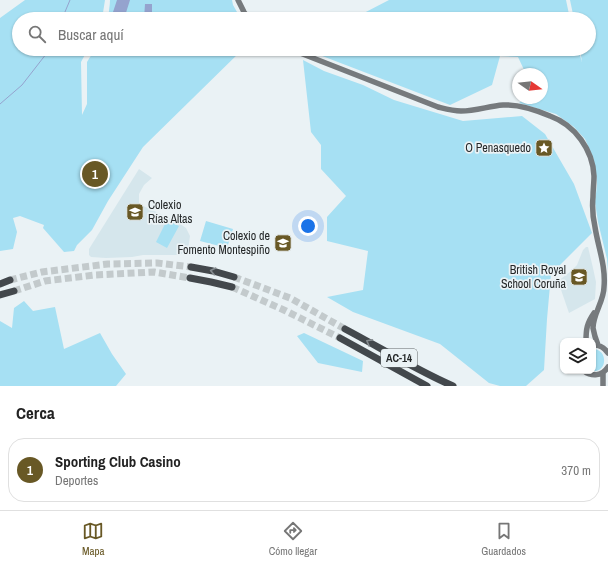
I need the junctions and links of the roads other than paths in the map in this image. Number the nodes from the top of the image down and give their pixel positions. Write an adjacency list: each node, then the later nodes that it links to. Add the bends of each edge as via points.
1 (238, 0): 2 (street)
2 (244, 12)
3 (307, 56): 12 (street, via 444,108 462,111 513,105 552,116 570,128 584,143 593,165 593,209 604,280 603,296)
4 (192, 267): 5 (highway, one-way to 4)
5 (234, 277)
6 (190, 278): 9 (highway)
7 (10, 280): 8 (highway)
8 (0, 284)
9 (232, 287)
10 (14, 291): 11 (highway)
11 (0, 295)
12 (598, 308): 15 (street, via 586,327); 16 (street, via 593,328)
13 (345, 329): 24 (highway, AC-14, one-way to 13)
14 (340, 338): 23 (highway, AC-14)
15 (586, 338)
16 (595, 338)
17 (596, 345): 18 (street)
18 (608, 353)
19 (607, 369): 21 (street); 22 (street)
20 (587, 374): 21 (street)
21 (594, 375): 22 (street)
22 (603, 385)
23 (427, 386)
24 (453, 386)

